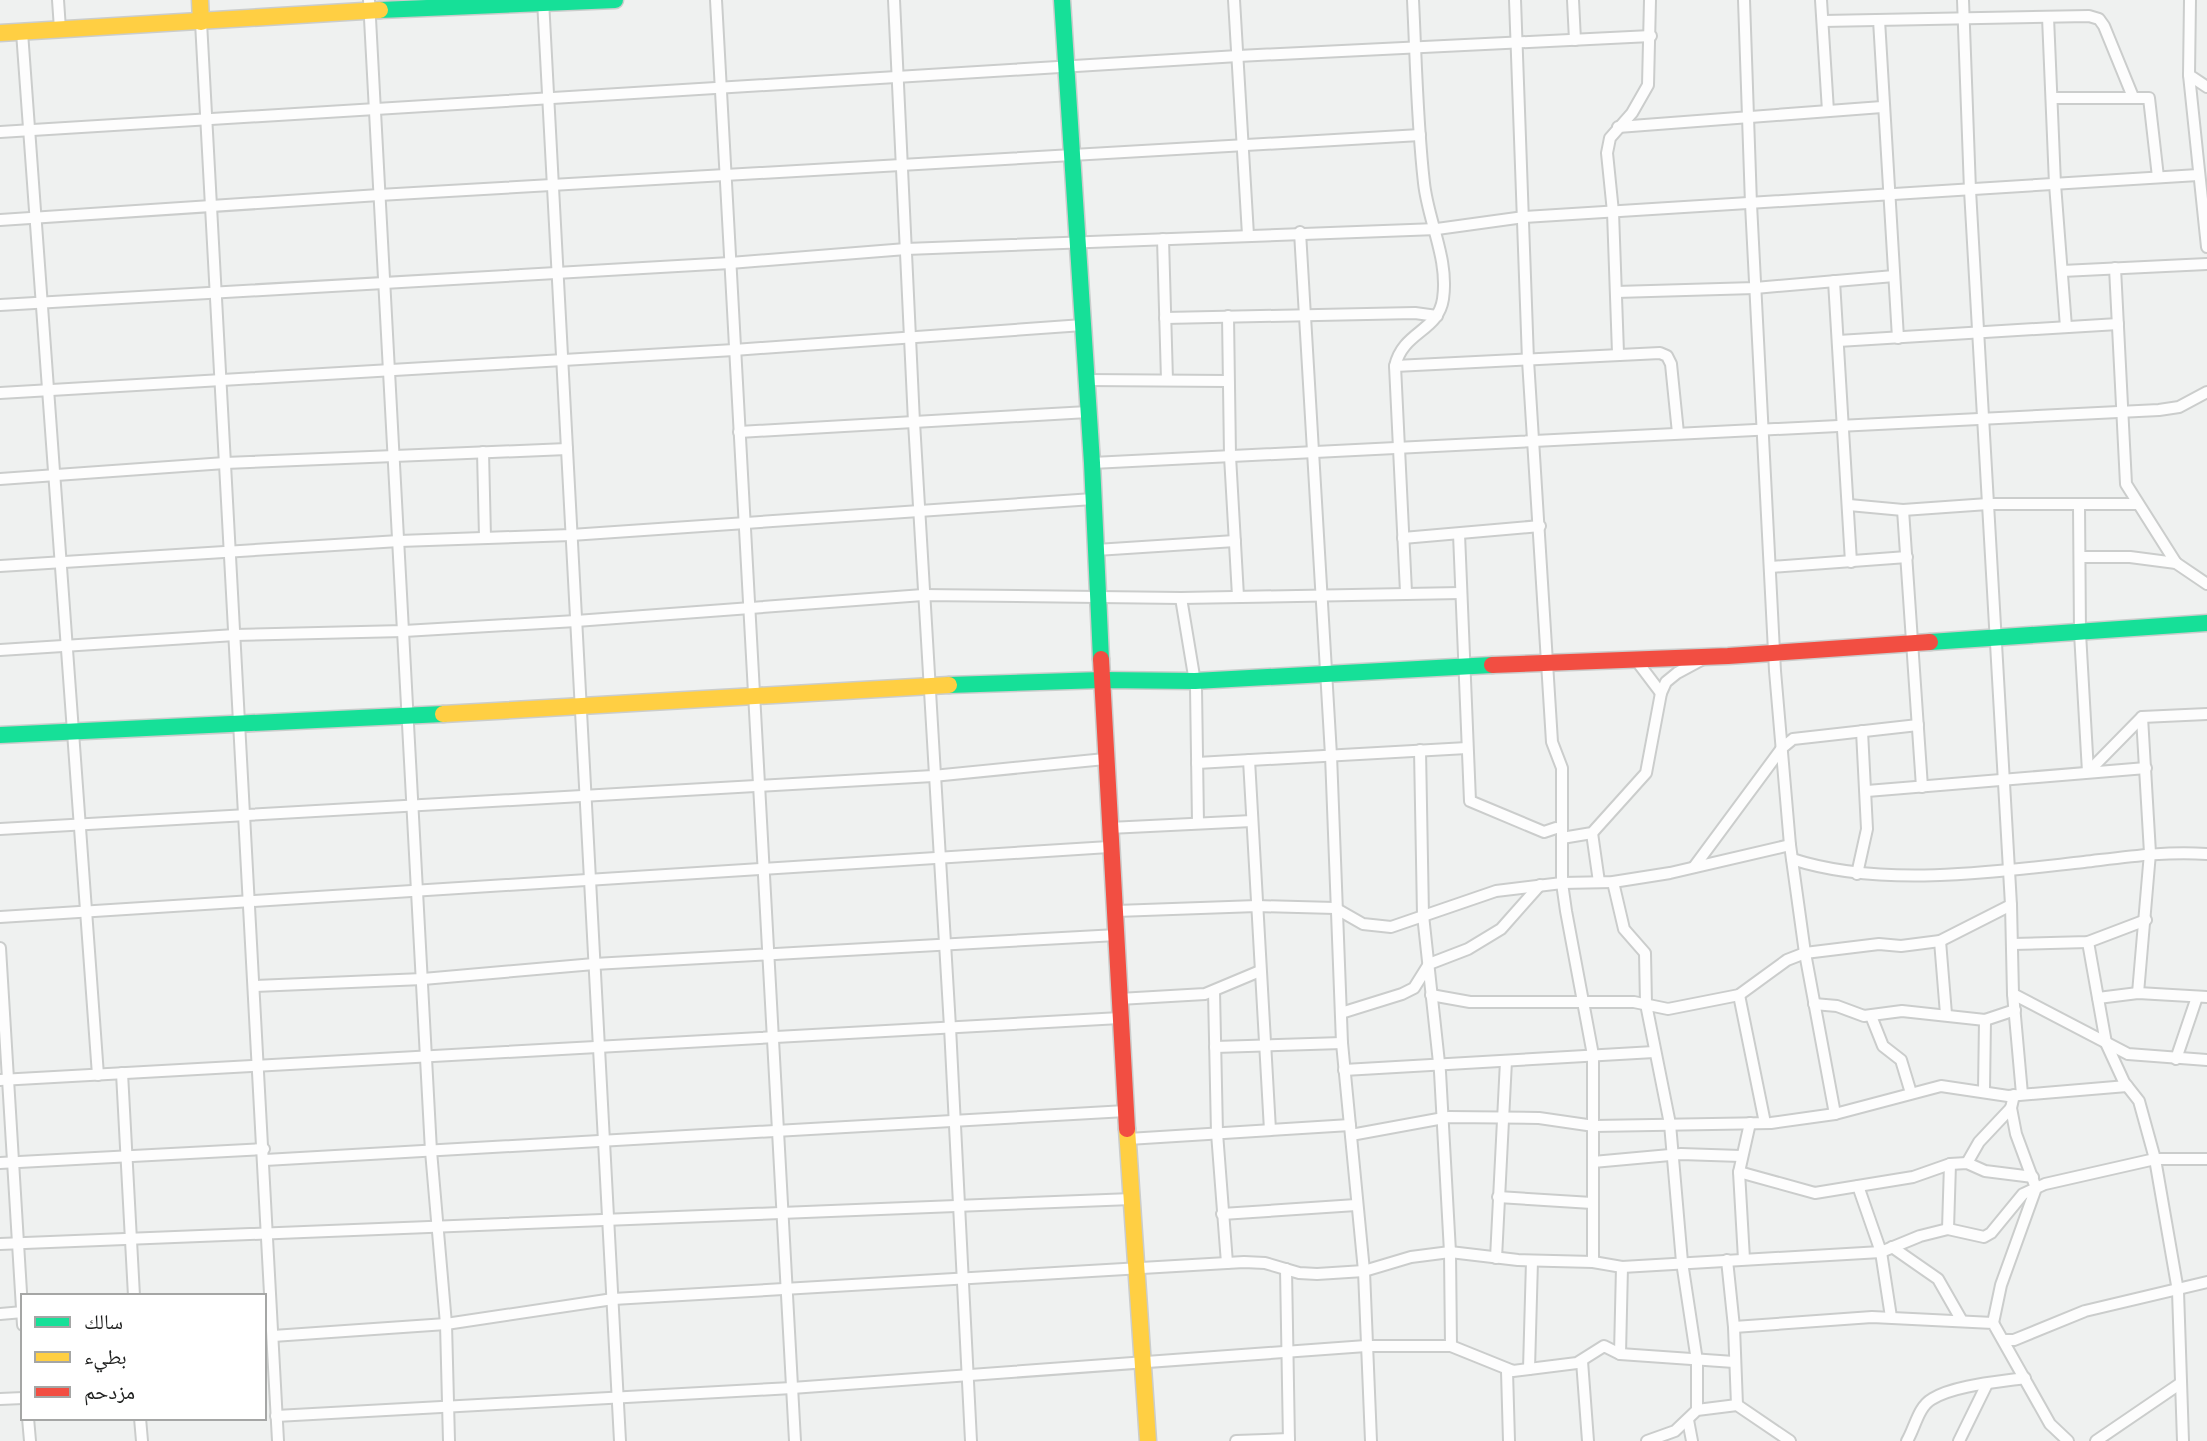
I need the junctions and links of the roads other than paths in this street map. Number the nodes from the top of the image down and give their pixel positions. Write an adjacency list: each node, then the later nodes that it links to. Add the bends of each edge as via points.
1 (58, 0): 23 (street)
2 (200, 0): 22 (street)
3 (615, 0): 16 (street)
4 (716, 0): 35 (street)
5 (894, 0): 33 (street)
6 (1062, 0): 31 (street)
7 (1234, 0): 30 (street)
8 (1413, 0): 29 (street)
9 (1515, 0): 28 (street)
10 (1573, 0): 27 (street)
11 (1650, 0): 26 (street)
12 (1744, 0): 42 (street)
13 (1821, 0): 21 (street)
14 (1963, 0): 20 (street)
15 (2190, 0): 32 (street)
16 (543, 1): 17 (street); 37 (street)
17 (369, 5): 22 (street); 40 (street)
18 (2048, 17): 20 (street); 36 (street, via 2099,19); 38 (street)
19 (1879, 20): 20 (street); 21 (street); 39 (street)
20 (1964, 20): 56 (street)
21 (1823, 21): 41 (street)
22 (201, 22): 23 (street); 43 (street)
23 (60, 29): 24 (street)
24 (22, 32): 25 (street); 45 (street)
25 (0, 33)
26 (1651, 36): 27 (street); 44 (street, via 1648,85)
27 (1575, 40): 28 (street)
28 (1517, 43): 29 (street); 63 (street)
29 (1416, 48): 30 (street); 47 (street)
30 (1238, 56): 31 (street); 48 (street)
31 (1066, 68): 33 (street); 49 (street)
32 (2189, 75): 34 (street); 52 (street)
33 (897, 77): 35 (street); 50 (street)
34 (2207, 87)
35 (720, 89): 37 (street); 51 (street)
36 (2133, 97): 38 (street); 53 (street, via 2151,102)
37 (548, 98): 40 (street); 55 (street)
38 (2052, 98): 54 (street)
39 (1882, 107): 41 (street); 58 (street)
40 (375, 108): 43 (street); 57 (street)
41 (1828, 111): 42 (street)
42 (1748, 117): 44 (street); 60 (street)
43 (206, 120): 45 (street); 61 (street)
44 (1618, 127): 62 (street, via 1607,153)
45 (29, 130): 46 (street); 64 (street)
46 (0, 132)
47 (1420, 135): 48 (street); 66 (street, via 1424,187)
48 (1241, 146): 49 (street); 68 (street)
49 (1073, 155): 50 (street); 70 (street)
50 (901, 167): 51 (street); 72 (street)
51 (725, 174): 55 (street); 73 (street)
52 (2198, 175): 53 (street); 59 (street)
53 (2158, 177): 54 (street)
54 (2055, 184): 56 (street); 76 (street)
55 (552, 186): 57 (street); 77 (street)
56 (1970, 190): 58 (street); 93 (street)
57 (379, 195): 61 (street); 80 (street)
58 (1889, 195): 60 (street); 78 (street)
59 (2204, 199): 71 (street)
60 (1751, 204): 62 (street); 81 (street)
61 (211, 206): 64 (street); 82 (street)
62 (1613, 212): 63 (street); 83 (street)
63 (1524, 217): 66 (street); 100 (street)
64 (35, 218): 65 (street); 84 (street)
65 (0, 220)
66 (1437, 229): 67 (street); 87 (street, via 1444,297)
67 (1300, 232): 68 (street); 88 (street)
68 (1248, 235): 69 (street)
69 (1163, 239): 70 (street); 89 (street)
70 (1078, 244): 72 (street); 91 (street)
71 (2207, 247)
72 (906, 249): 73 (street); 94 (street)
73 (730, 263): 77 (street); 97 (street)
74 (2207, 264): 75 (street)
75 (2115, 268): 76 (street); 90 (street)
76 (2062, 271): 92 (street)
77 (557, 274): 80 (street); 99 (street)
78 (1894, 276): 79 (street); 95 (street)
79 (1834, 281): 81 (street); 96 (street)
80 (384, 282): 82 (street); 102 (street)
81 (1755, 288): 83 (street); 115 (street)
82 (215, 292): 84 (street); 103 (street)
83 (1616, 292): 98 (street)
84 (41, 303): 85 (street); 107 (street)
85 (0, 305)
86 (1228, 316): 88 (street); 89 (street); 106 (street)
87 (1437, 316): 88 (street); 101 (street, via 1406,341)
88 (1305, 317): 122 (street)
89 (1165, 318): 105 (street)
90 (2118, 324): 92 (street); 111 (street)
91 (1083, 325): 94 (street); 104 (street)
92 (2066, 327): 93 (street)
93 (1978, 332): 95 (street); 112 (street)
94 (910, 336): 97 (street); 113 (street)
95 (1898, 338): 96 (street)
96 (1838, 341): 114 (street)
97 (734, 350): 99 (street); 116 (street)
98 (1618, 353): 100 (street); 117 (street, via 1667,356)
99 (562, 359): 102 (street); 120 (street)
100 (1528, 360): 101 (street); 118 (street)
101 (1395, 366): 119 (street)
102 (389, 370): 103 (street); 123 (street)
103 (220, 380): 107 (street); 125 (street)
104 (1086, 380): 105 (street); 110 (street)
105 (1167, 380): 106 (street)
106 (1228, 381): 124 (street)
107 (48, 391): 109 (street); 127 (street)
108 (2207, 392): 111 (street, via 2179,407)
109 (0, 393)
110 (1088, 412): 113 (street); 126 (street)
111 (2124, 412): 112 (street); 131 (street, via 2126,484)
112 (1983, 418): 114 (street); 130 (street)
113 (914, 422): 116 (street); 134 (street)
114 (1844, 424): 115 (street); 132 (street)
115 (1761, 428): 117 (street); 152 (street)
116 (739, 432): 136 (street)
117 (1678, 433): 118 (street)
118 (1535, 441): 119 (street); 137 (street)
119 (1399, 448): 122 (street); 141 (street)
120 (567, 449): 121 (street); 139 (street)
121 (483, 452): 123 (street); 140 (street)
122 (1313, 452): 124 (street); 159 (street)
123 (394, 454): 125 (street); 142 (street)
124 (1230, 457): 126 (street); 143 (street)
125 (225, 463): 127 (street); 145 (street)
126 (1091, 463): 129 (street)
127 (54, 476): 128 (street); 150 (street)
128 (0, 479)
129 (1093, 499): 134 (street); 144 (street)
130 (1988, 504): 133 (street); 135 (street); 167 (street)
131 (2138, 504): 133 (street); 149 (street)
132 (1849, 505): 135 (street); 148 (street)
133 (2079, 505): 147 (street)
134 (919, 510): 136 (street); 156 (street)
135 (1903, 510): 146 (street)
136 (744, 524): 139 (street); 161 (street)
137 (1540, 526): 138 (street); 174 (street)
138 (1459, 534): 141 (street); 155 (street)
139 (571, 535): 140 (street); 162 (street)
140 (485, 537): 142 (street)
141 (1403, 538): 154 (street)
142 (399, 541): 145 (street); 164 (street)
143 (1235, 541): 144 (street); 158 (street)
144 (1096, 550): 157 (street)
145 (230, 553): 150 (street); 166 (street)
146 (1907, 557): 148 (street); 168 (street)
147 (2080, 557): 149 (street); 165 (street)
148 (1851, 562): 152 (street)
149 (2176, 563): 153 (street)
150 (61, 564): 151 (street); 169 (street)
151 (0, 566)
152 (1771, 566): 171 (street)
153 (2207, 584)
154 (1406, 592): 155 (street); 159 (street)
155 (1461, 593): 175 (street)
156 (923, 595): 157 (street); 161 (street); 179 (street)
157 (1097, 595): 160 (street); 177 (street)
158 (1238, 596): 159 (street); 160 (street)
159 (1322, 596): 176 (street)
160 (1181, 598): 178 (street)
161 (749, 606): 162 (street); 181 (street)
162 (576, 621): 164 (street); 182 (street)
163 (2207, 623): 165 (street)
164 (404, 631): 166 (street); 184 (street)
165 (2080, 633): 167 (street); 199 (street)
166 (235, 635): 169 (street); 187 (street)
167 (1997, 639): 168 (street); 201 (street)
168 (1913, 645): 171 (street); 186 (street)
169 (66, 646): 170 (street); 189 (street)
170 (0, 650)
171 (1775, 653): 172 (street); 192 (street)
172 (1708, 657): 173 (street); 180 (street, via 1677,673)
173 (1636, 660): 174 (street); 180 (street)
174 (1547, 664): 175 (street); 213 (street, via 1552,742 1562,768)
175 (1465, 668): 176 (street); 191 (street)
176 (1324, 672): 178 (street); 194 (street)
177 (1102, 680): 178 (street); 179 (street); 195 (street)
178 (1195, 681): 197 (street)
179 (928, 685): 181 (street); 200 (street)
180 (1661, 693): 214 (street, via 1646,773)
181 (754, 695): 182 (street); 202 (street)
182 (581, 708): 184 (street); 205 (street)
183 (2207, 714): 185 (street)
184 (409, 716): 187 (street); 206 (street)
185 (2142, 717): 198 (street); 199 (street)
186 (1918, 724): 188 (street); 203 (street)
187 (240, 726): 189 (street); 207 (street)
188 (1862, 731): 192 (street, via 1793,739); 204 (street)
189 (73, 732): 190 (street); 210 (street)
190 (0, 735)
191 (1467, 748): 193 (street); 213 (street, via 1470,801 1544,832)
192 (1782, 748): 215 (street); 222 (street)
193 (1420, 750): 194 (street); 237 (street)
194 (1331, 755): 196 (street); 234 (street)
195 (1105, 759): 200 (street); 211 (street)
196 (1249, 760): 197 (street); 208 (street)
197 (1196, 763): 209 (street)
198 (2146, 768): 199 (street); 217 (street)
199 (2088, 772): 201 (street)
200 (933, 776): 202 (street); 219 (street)
201 (2005, 781): 203 (street); 223 (street)
202 (759, 786): 205 (street); 221 (street)
203 (1922, 786): 204 (street)
204 (1867, 791): 224 (street, via 1867,829)
205 (585, 794): 206 (street); 225 (street)
206 (413, 804): 207 (street); 230 (street)
207 (244, 816): 210 (street); 231 (street)
208 (1252, 821): 209 (street); 233 (street)
209 (1198, 823): 211 (street)
210 (80, 825): 212 (street); 235 (street)
211 (1108, 828): 216 (street)
212 (0, 829)
213 (1559, 833): 214 (street); 228 (street)
214 (1592, 834): 226 (street)
215 (1790, 845): 220 (street); 222 (street)
216 (1110, 847): 219 (street); 236 (street)
217 (2150, 853): 218 (street); 223 (street); 239 (street)
218 (2207, 854)
219 (940, 857): 221 (street); 243 (street)
220 (1792, 859): 224 (street); 246 (street)
221 (763, 867): 225 (street); 247 (street)
222 (1694, 867): 227 (street)
223 (2008, 868): 224 (street, via 1952,874); 232 (street)
224 (1857, 874)
225 (590, 881): 230 (street); 248 (street)
226 (1599, 882): 227 (street); 228 (street)
227 (1613, 882): 263 (street, via 1624,929 1645,953)
228 (1562, 883): 229 (street); 262 (street)
229 (1540, 885): 237 (street, via 1496,891); 249 (street, via 1501,929 1468,949)
230 (418, 891): 231 (street); 251 (street)
231 (250, 900): 235 (street); 252 (street)
232 (2011, 905): 241 (street); 244 (street)
233 (1257, 906): 234 (street); 236 (street); 250 (street)
234 (1335, 908): 237 (street, via 1363,924 1382,927); 266 (street)
235 (86, 910): 238 (street); 288 (street)
236 (1116, 911): 240 (street)
237 (1423, 915): 249 (street)
238 (0, 917)
239 (2146, 920): 242 (street); 254 (street)
240 (1117, 935): 243 (street); 261 (street)
241 (1940, 941): 246 (street); 267 (street)
242 (2088, 942): 244 (street); 260 (street)
243 (945, 944): 247 (street); 271 (street)
244 (2013, 944): 255 (street)
245 (0, 948): 259 (street)
246 (1805, 953): 257 (street, via 1787,960); 264 (street)
247 (768, 955): 248 (street); 272 (street)
248 (594, 964): 251 (street); 276 (street)
249 (1429, 964): 256 (street); 266 (street, via 1419,982 1402,995)
250 (1260, 971): 253 (street); 275 (street)
251 (423, 979): 252 (street); 280 (street)
252 (255, 986): 285 (street)
253 (1214, 991): 261 (street); 277 (street)
254 (2138, 993): 258 (street); 260 (street)
255 (2014, 994): 265 (street); 274 (street)
256 (1431, 995): 262 (street, via 1470,1002); 284 (street)
257 (1739, 995): 263 (street, via 1668,1009); 301 (street)
258 (2202, 997): 281 (street)
259 (2, 998): 289 (street)
260 (2098, 998): 274 (street)
261 (1119, 999): 269 (street)
262 (1582, 1002): 263 (street); 279 (street)
263 (1646, 1004): 278 (street)
264 (1814, 1004): 268 (street); 296 (street)
265 (2015, 1010): 270 (street); 293 (street)
266 (1341, 1013): 273 (street)
267 (1946, 1014): 268 (street, via 1902,1011); 270 (street)
268 (1871, 1016): 292 (street, via 1883,1046 1901,1060)
269 (1120, 1018): 271 (street); 295 (street)
270 (1985, 1020): 291 (street)
271 (950, 1027): 272 (street); 299 (street)
272 (772, 1037): 276 (street); 304 (street)
273 (1342, 1043): 275 (street); 286 (street)
274 (2106, 1043): 281 (street, via 2128,1054); 290 (street)
275 (1265, 1045): 277 (street); 305 (street)
276 (599, 1046): 280 (street); 308 (street)
277 (1215, 1047): 307 (street)
278 (1654, 1052): 279 (street); 302 (street)
279 (1593, 1055): 283 (street); 303 (street)
280 (428, 1056): 285 (street); 310 (street)
281 (2176, 1059): 282 (street)
282 (2207, 1060)
283 (1506, 1061): 284 (street); 297 (street)
284 (1439, 1065): 286 (street); 298 (street)
285 (257, 1066): 287 (street); 311 (street)
286 (1345, 1070): 306 (street)
287 (122, 1073): 288 (street); 313 (street)
288 (98, 1074): 289 (street)
289 (4, 1080): 317 (street)
290 (2127, 1086): 293 (street); 315 (street, via 2139,1101)
291 (1984, 1090): 292 (street, via 1941,1086); 293 (street)
292 (1911, 1093): 296 (street)
293 (2018, 1095): 294 (street)
294 (2011, 1108): 320 (street, via 1979,1142); 323 (street)
295 (1126, 1111): 299 (street); 309 (street)
296 (1835, 1114): 301 (street)
297 (1502, 1116): 298 (street); 303 (street); 325 (street)
298 (1442, 1118): 306 (street); 340 (street)
299 (955, 1120): 304 (street); 329 (street)
300 (1750, 1123): 301 (street); 302 (street); 314 (street)
301 (1765, 1123)
302 (1670, 1124): 303 (street); 312 (street)
303 (1594, 1126): 318 (street)
304 (778, 1129): 308 (street); 330 (street)
305 (1270, 1130): 306 (street); 307 (street)
306 (1350, 1130): 328 (street)
307 (1217, 1133): 309 (street); 331 (street)
308 (604, 1138): 310 (street); 332 (street)
309 (1128, 1139): 326 (street)
310 (431, 1151): 311 (street); 333 (street)
311 (264, 1154): 313 (street); 335 (street)
312 (1673, 1154): 314 (street); 318 (street); 346 (street)
313 (127, 1156): 317 (street); 336 (street)
314 (1741, 1156): 322 (street)
315 (2155, 1159): 316 (street); 323 (street); 355 (street)
316 (2207, 1159)
317 (13, 1162): 319 (street); 337 (street)
318 (1593, 1162): 327 (street)
319 (0, 1163)
320 (1967, 1163): 321 (street); 323 (street)
321 (1950, 1164): 324 (street, via 1913,1177); 334 (street)
322 (1739, 1172): 324 (street, via 1815,1193); 342 (street)
323 (2034, 1182): 334 (street, via 1984,1237); 364 (street)
324 (1858, 1186): 339 (street)
325 (1498, 1197): 327 (street); 341 (street)
326 (1132, 1199): 329 (street); 349 (street)
327 (1592, 1203): 345 (street)
328 (1356, 1205): 331 (street); 351 (street)
329 (960, 1206): 330 (street); 352 (street)
330 (782, 1213): 332 (street); 354 (street)
331 (1222, 1214): 347 (street)
332 (608, 1220): 333 (street); 358 (street)
333 (437, 1227): 335 (street); 365 (street)
334 (1948, 1229): 339 (street)
335 (268, 1233): 336 (street); 359 (street)
336 (130, 1239): 337 (street); 356 (street)
337 (18, 1243): 338 (street); 357 (street)
338 (0, 1244)
339 (1887, 1250): 342 (street); 362 (street); 363 (street, via 1938,1279)
340 (1450, 1252): 341 (street); 351 (street); 370 (street)
341 (1496, 1258): 344 (street)
342 (1744, 1259): 343 (street)
343 (1727, 1260): 346 (street); 366 (street)
344 (1532, 1261): 345 (street); 377 (street)
345 (1593, 1262): 348 (street)
346 (1682, 1262): 348 (street); 374 (street)
347 (1227, 1264): 349 (street); 350 (street, via 1265,1263)
348 (1622, 1267): 372 (street)
349 (1138, 1269): 352 (street); 375 (street)
350 (1286, 1269): 351 (street, via 1308,1274); 371 (street)
351 (1364, 1270): 369 (street)
352 (964, 1281): 354 (street); 379 (street)
353 (2207, 1282): 355 (street)
354 (788, 1291): 358 (street); 384 (street)
355 (2178, 1291): 368 (street, via 2085,1311); 382 (street)
356 (134, 1294)
357 (21, 1295)
358 (613, 1299): 365 (street); 385 (street)
359 (268, 1301): 367 (street)
360 (21, 1312): 361 (street)
361 (0, 1314)
362 (1891, 1317): 363 (street); 366 (street)
363 (1962, 1321): 364 (street)
364 (1993, 1323): 368 (street)
365 (446, 1324): 367 (street); 388 (street)
366 (1734, 1327): 376 (street)
367 (273, 1336): 381 (street)
368 (2005, 1340): 380 (street)
369 (1366, 1346): 370 (street); 371 (street); 406 (street)
370 (1451, 1346): 378 (street)
371 (1287, 1351): 375 (street); 396 (street)
372 (1620, 1354): 373 (street, via 1604,1346); 374 (street)
373 (1582, 1361): 377 (street); 408 (street)
374 (1697, 1361): 376 (street); 390 (street)
375 (1144, 1362): 379 (street); 404 (street)
376 (1734, 1362): 389 (street)
377 (1529, 1369): 378 (street)
378 (1507, 1371): 407 (street)
379 (967, 1376): 384 (street); 403 (street)
380 (2025, 1378): 383 (street); 414 (street, via 2050,1424)
381 (270, 1383): 391 (street)
382 (2181, 1383): 415 (street); 416 (street)
383 (1987, 1384): 412 (street, via 1932,1399 1920,1412); 413 (street)
384 (792, 1388): 385 (street); 402 (street)
385 (618, 1396): 388 (street); 401 (street)
386 (21, 1398): 387 (street)
387 (0, 1399)
388 (447, 1405): 391 (street); 400 (street)
389 (1737, 1405): 390 (street); 411 (street)
390 (1697, 1410): 394 (street)
391 (276, 1416): 399 (street)
392 (28, 1420): 397 (street)
393 (141, 1420): 398 (street)
394 (1688, 1420): 395 (street); 410 (street)
395 (1662, 1438): 409 (street)
396 (1289, 1440): 405 (street)
397 (30, 1441)
398 (142, 1441)
399 (278, 1441)
400 (449, 1441)
401 (620, 1441)
402 (795, 1441)
403 (971, 1441)
404 (1149, 1441)
405 (1236, 1441)
406 (1371, 1441)
407 (1509, 1441)
408 (1588, 1441)
409 (1647, 1441)
410 (1692, 1441)
411 (1790, 1441)
412 (1907, 1441)
413 (1959, 1441)
414 (2068, 1441)
415 (2096, 1441)
416 (2183, 1441)

